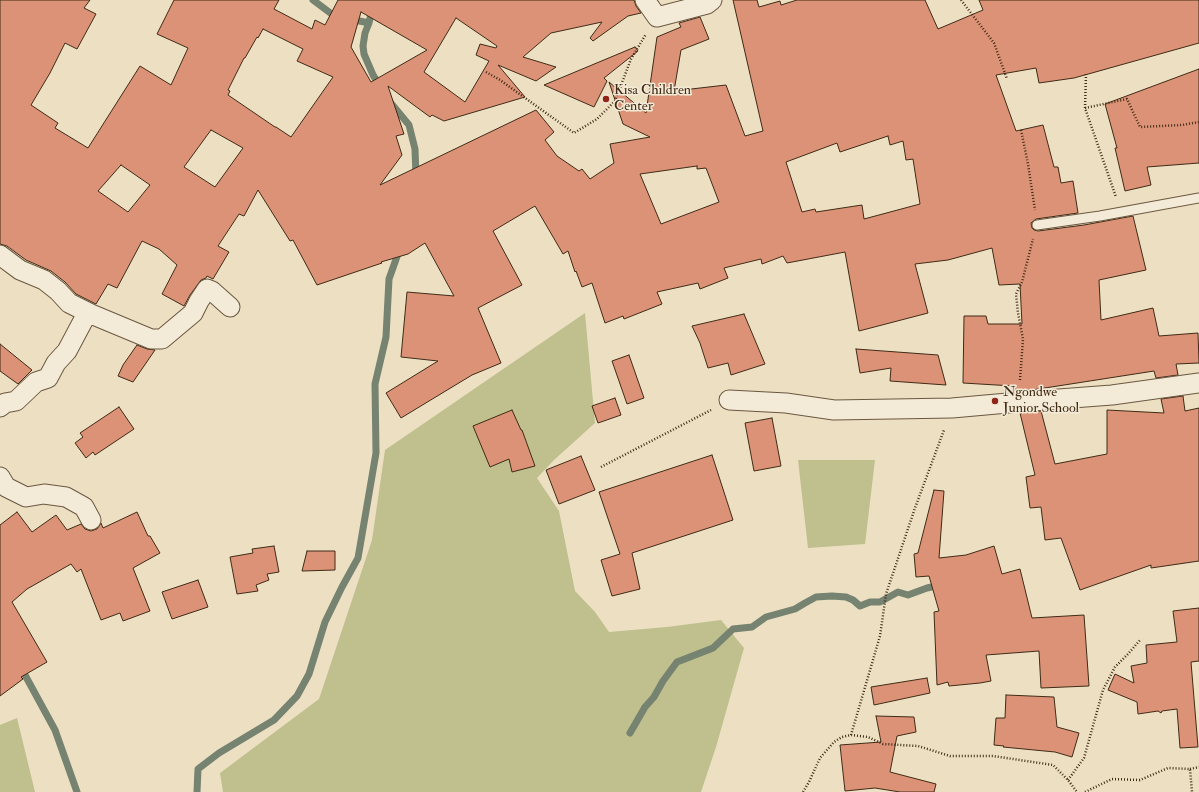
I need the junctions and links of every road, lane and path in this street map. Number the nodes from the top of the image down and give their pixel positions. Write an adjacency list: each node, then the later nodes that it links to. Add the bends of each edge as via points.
1 (645, 0): 4 (street)
2 (712, 0): 4 (street, via 707,4)
3 (960, 0): 7 (path, via 994,43)
4 (657, 17): 5 (path, via 631,59 616,101 597,119 574,133)
5 (486, 72)
6 (1086, 74): 8 (path)
7 (1007, 79)
8 (1085, 108): 9 (path, via 1127,99 1140,127); 12 (path)
9 (1199, 122)
10 (1021, 130): 13 (path)
11 (1199, 198): 12 (lane)
12 (1122, 212): 13 (lane)
13 (1037, 224): 19 (path, via 1022,282 1016,294 1023,339)
14 (0, 255): 16 (street, via 20,270 44,280 58,290 69,303)
15 (230, 307): 16 (street, via 207,289 193,313 162,339 151,339)
16 (91, 314): 20 (street, via 84,319 68,351 56,363 48,378 36,382 16,401)
17 (1199, 382): 19 (street, via 1112,395)
18 (729, 400): 21 (street, via 786,403 834,410); 22 (path)
19 (1019, 402): 21 (street)
20 (0, 407)
21 (952, 408): 26 (path, via 886,594 880,636)
22 (601, 468)
23 (0, 477): 24 (street, via 6,487 26,497 44,494 66,497 84,507)
24 (91, 520)
25 (1141, 638): 29 (path, via 1115,667 1103,690 1084,758)
26 (851, 735): 29 (path, via 868,737 883,744 918,746 950,756 993,756 1053,765); 30 (path, via 834,742 820,758)
27 (1199, 767): 28 (path)
28 (1190, 769): 32 (path, via 1168,768 1140,780 1112,778); 33 (path)
29 (1068, 780): 31 (path)
30 (803, 792)
31 (1077, 792)
32 (1085, 792)
33 (1192, 792)

